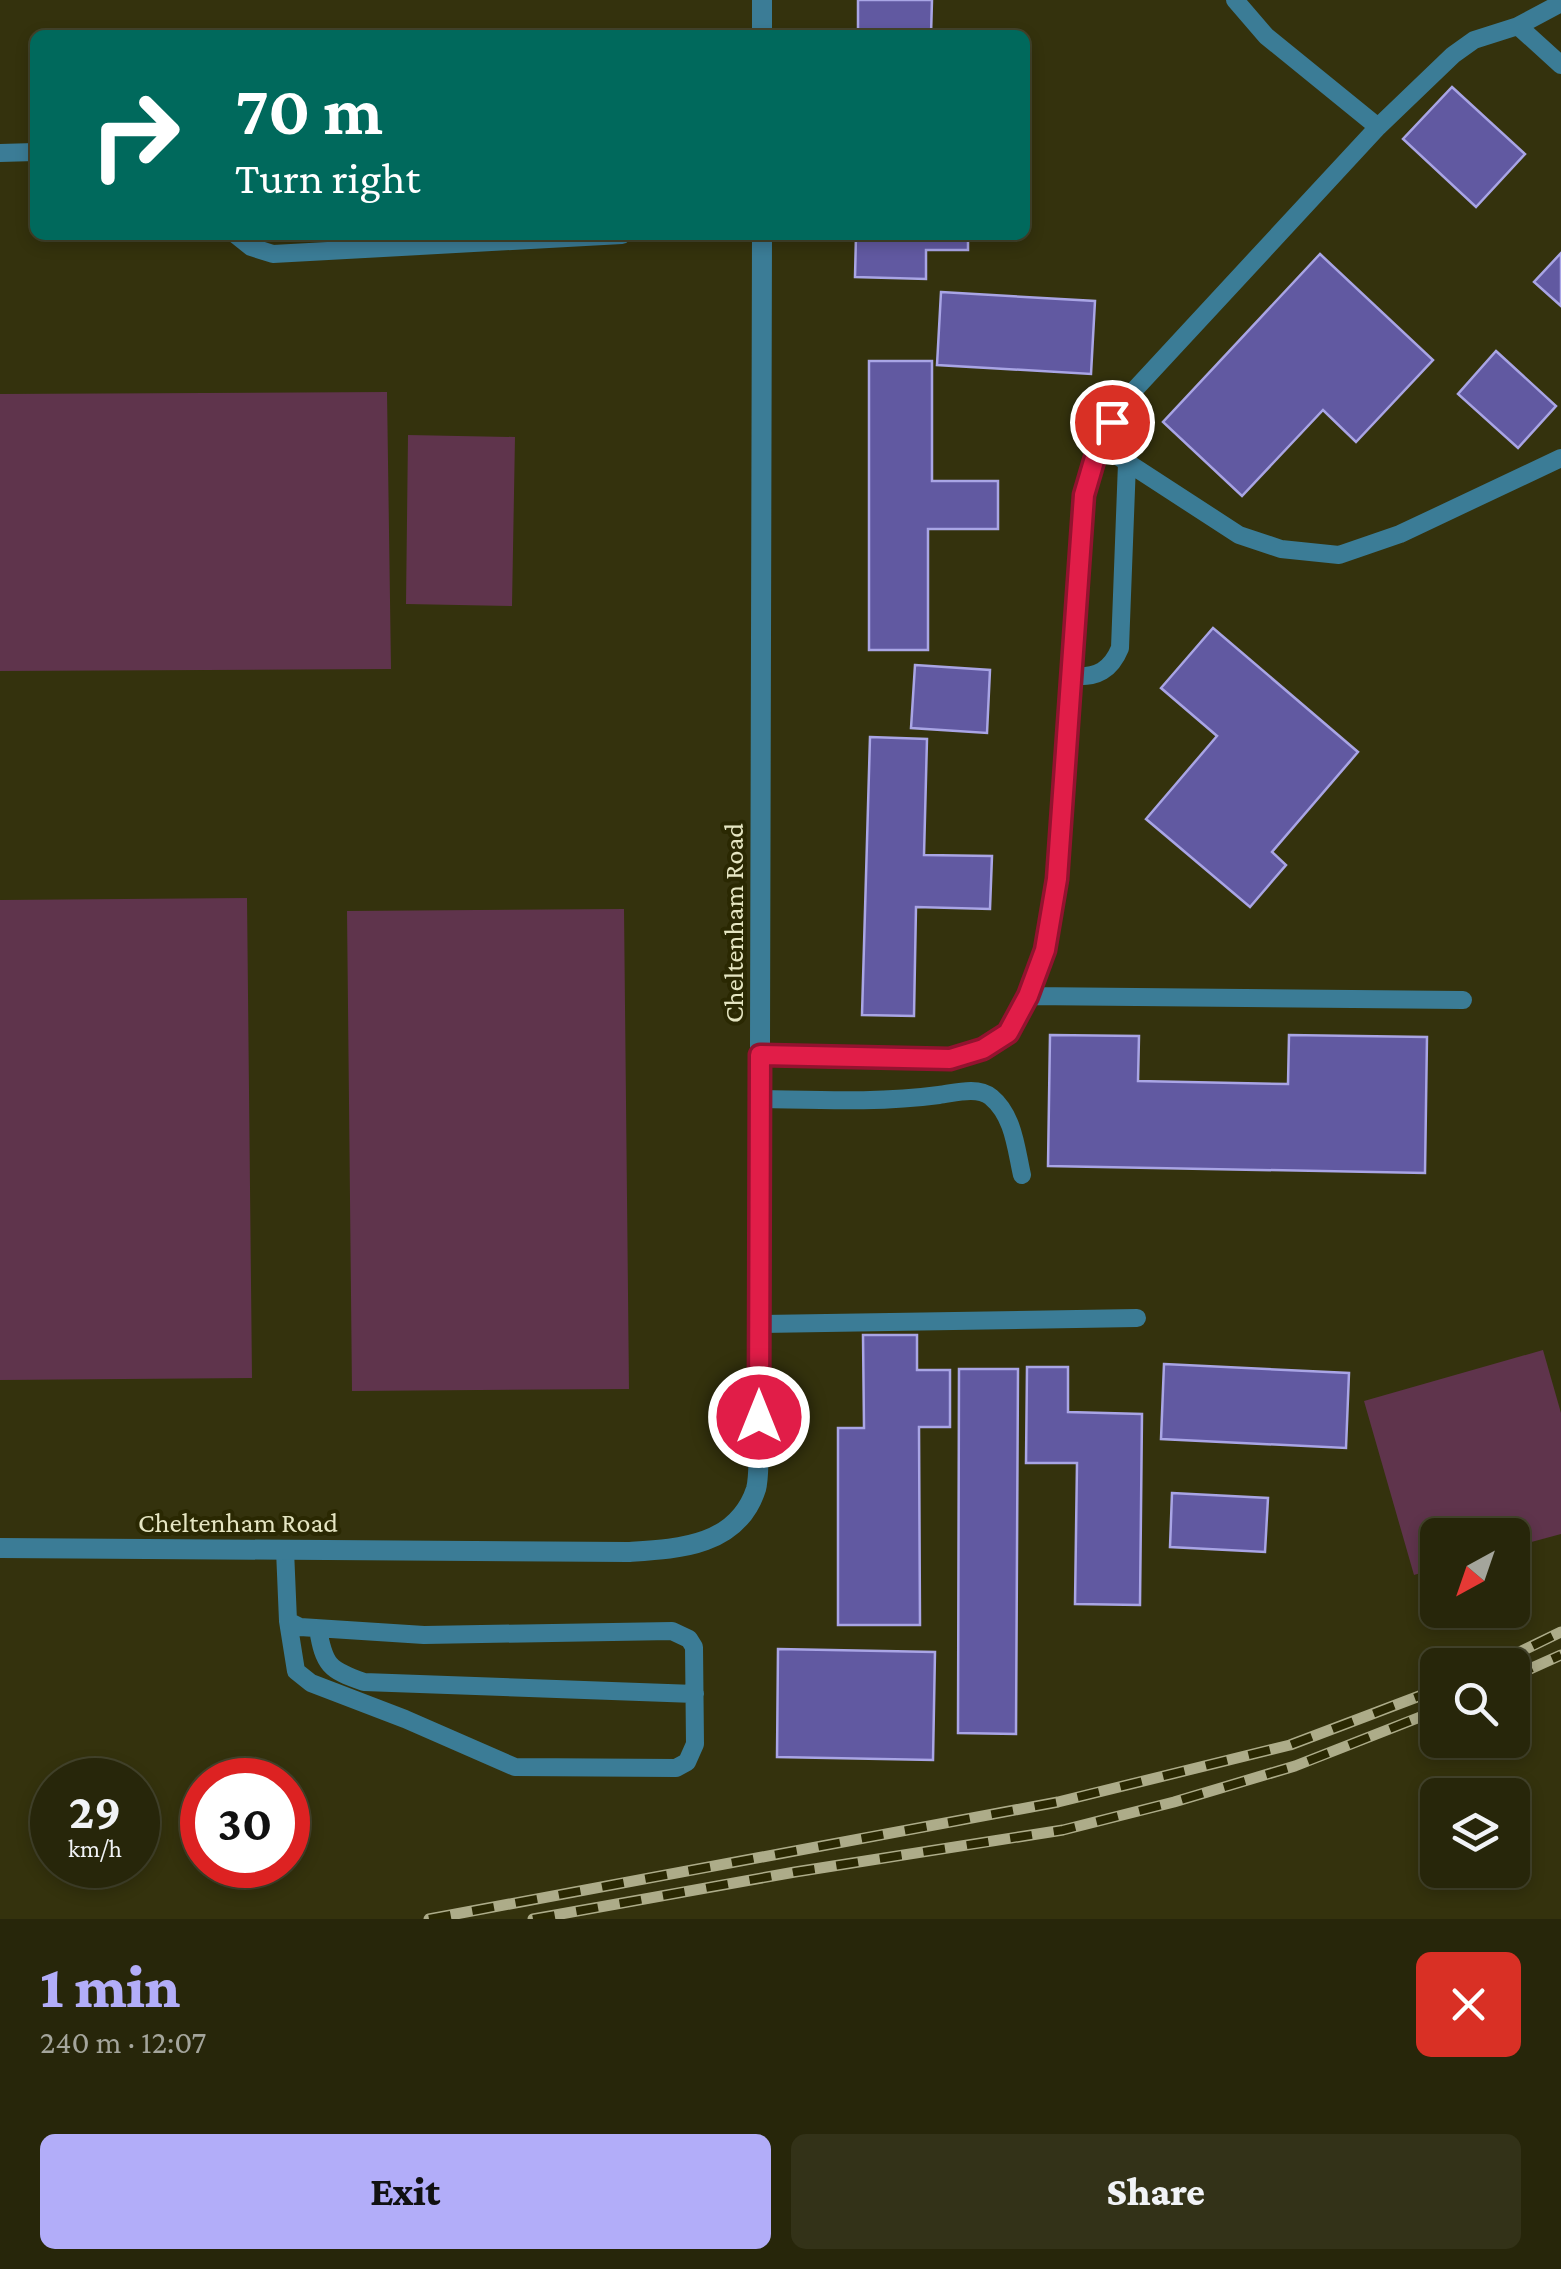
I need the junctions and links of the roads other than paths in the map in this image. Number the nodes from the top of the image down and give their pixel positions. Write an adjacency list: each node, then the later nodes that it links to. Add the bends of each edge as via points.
1 (762, 0): 5 (street)
2 (1235, 0): 7 (lane, via 1266,36)
3 (1561, 3): 4 (lane)
4 (1518, 26): 6 (lane); 7 (lane, via 1453,54)
5 (762, 30)
6 (1561, 66)
7 (1378, 127): 13 (lane, via 1126,399)
8 (0, 152): 9 (lane)
9 (30, 152)
10 (242, 240): 11 (lane, via 273,254)
11 (530, 240)
12 (762, 240): 19 (street, Cheltenham Road)
13 (1099, 444): 15 (lane); 16 (lane, via 1084,495)
14 (1561, 458): 15 (lane, via 1400,534 1339,555 1281,549 1239,535)
15 (1128, 462): 16 (lane, via 1120,648 1100,674)
16 (1074, 676): 17 (lane, via 1057,879 1045,950)
17 (1028, 996): 18 (lane); 19 (lane, via 1008,1033 950,1059)
18 (1463, 1000)
19 (760, 1055): 20 (street, Cheltenham Road)
20 (760, 1099): 21 (lane, via 908,1099 977,1090 990,1095 1014,1132); 23 (street, Cheltenham Road)
21 (1022, 1175)
22 (1137, 1318): 23 (lane)
23 (760, 1324): 25 (street, Cheltenham Road, via 756,1489 716,1538 688,1548 628,1552)
24 (0, 1548): 25 (street, Cheltenham Road)
25 (285, 1550): 26 (lane)
26 (288, 1620): 27 (lane); 28 (lane, via 296,1671 311,1683 515,1767 676,1768 695,1744)
27 (318, 1628): 28 (lane, via 330,1668 364,1682); 28 (lane, via 424,1635 672,1631 694,1647)
28 (694, 1694)

